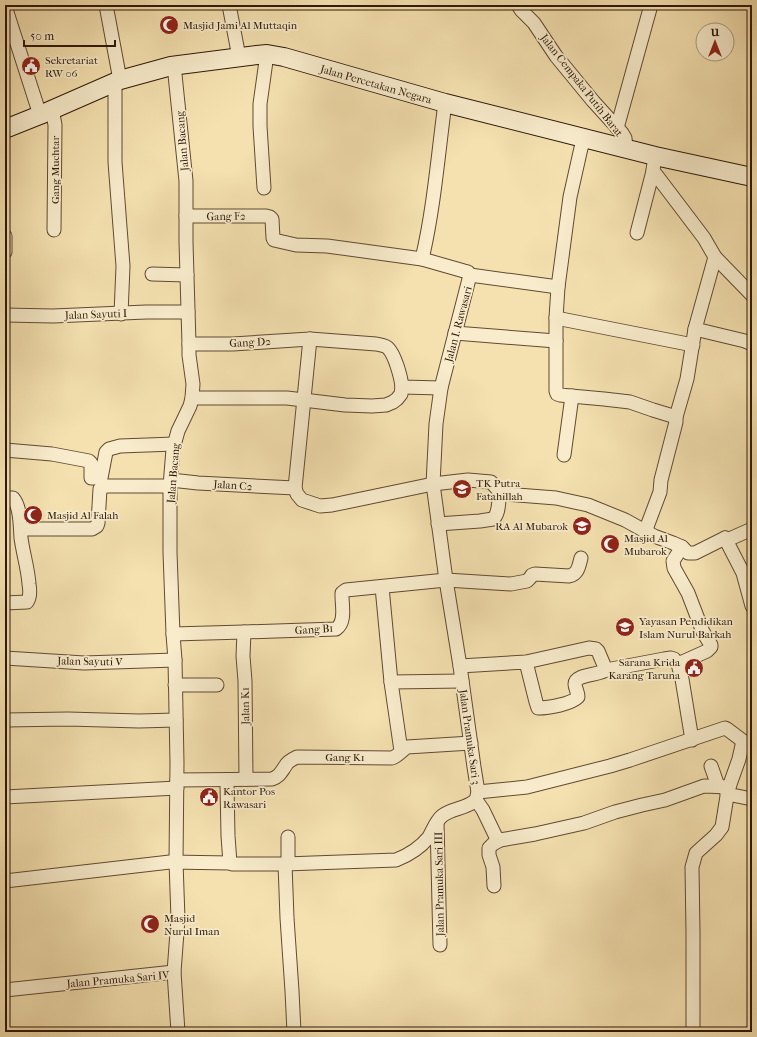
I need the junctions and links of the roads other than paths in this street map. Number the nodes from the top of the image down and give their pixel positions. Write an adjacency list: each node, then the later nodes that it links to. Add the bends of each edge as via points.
1 (106, 5): 9 (street)
2 (229, 5): 7 (street)
3 (518, 5): 12 (street, Jalan Cempaka Putih Barat, via 534,23 556,56)
4 (651, 5): 12 (street)
5 (5, 6): 11 (street, Gang Muchtar)
6 (267, 54): 7 (main road, Jalan Percetakan Negara); 10 (main road, Jalan Percetakan Negara); 18 (street, via 260,104)
7 (239, 57): 8 (main road, Jalan Percetakan Negara)
8 (174, 65): 9 (main road, Jalan Percetakan Negara); 19 (street, Jalan Bacang, via 185,162)
9 (118, 81): 11 (main road, Jalan Percetakan Negara); 33 (street, via 115,162 124,266)
10 (445, 103): 14 (main road, Jalan Percetakan Negara); 26 (street, via 435,188)
11 (46, 112): 13 (main road, Jalan Percetakan Negara); 21 (street, Gang Muchtar, via 55,125)
12 (617, 128): 15 (street, Jalan Cempaka Putih Barat, via 624,138)
13 (5, 129)
14 (585, 138): 15 (main road, Jalan Percetakan Negara); 30 (street, via 570,196)
15 (626, 149): 16 (main road, Jalan Percetakan Negara)
16 (654, 164): 17 (main road, Jalan Percetakan Negara); 22 (street); 25 (street)
17 (752, 176)
18 (264, 188)
19 (186, 216): 20 (street, Gang F2); 28 (street, Jalan Bacang)
20 (266, 216): 26 (street, Jalan I. Rawasari, via 272,220 274,240 296,245 326,246)
21 (54, 230)
22 (637, 233)
23 (5, 236): 24 (street)
24 (5, 252)
25 (715, 257): 31 (street); 36 (street)
26 (422, 259): 29 (street, Jalan I. Rawasari, via 468,272)
27 (152, 274): 28 (street)
28 (187, 275): 32 (street, Jalan Bacang)
29 (470, 275): 30 (street); 37 (street, Jalan I. Rawasari)
30 (558, 287): 35 (street)
31 (752, 295)
32 (188, 312): 33 (street, Jalan Sayuti I); 40 (street, Jalan Bacang)
33 (121, 314): 34 (street, Jalan Sayuti I)
34 (5, 315)
35 (556, 318): 39 (street); 42 (street)
36 (695, 329): 41 (street); 42 (street)
37 (455, 333): 39 (street); 44 (street, Jalan I. Rawasari)
38 (310, 339): 40 (street, Gang D2); 43 (street, Gang D2, via 376,344 388,348); 47 (street)
39 (556, 341): 45 (street, via 556,391 560,395)
40 (189, 344): 46 (street, Jalan Bacang)
41 (752, 344)
42 (693, 345): 48 (street, via 687,379)
43 (402, 387): 44 (street); 47 (street, via 397,399 386,405 355,406)
44 (441, 388): 54 (street, Jalan I. Rawasari)
45 (572, 396): 48 (street, via 630,402); 51 (street)
46 (192, 398): 47 (street); 49 (street, Jalan Bacang)
47 (304, 400): 55 (street)
48 (676, 416): 61 (street, via 660,492)
49 (174, 444): 52 (street, via 120,446 109,449 106,452); 53 (street, Jalan Bacang)
50 (5, 450): 52 (street, via 52,454 89,462 91,478)
51 (564, 455)
52 (101, 483): 53 (street, Jalan C2, via 106,486); 59 (street, via 98,523 95,528)
53 (170, 483): 55 (street, Jalan C2); 70 (street, Jalan Bacang)
54 (433, 484): 55 (street, via 320,506 302,500); 56 (street, via 468,480 491,482); 58 (street, Jalan Pramuka Sari 3)
55 (295, 488)
56 (500, 492): 58 (street, via 494,519); 61 (street, via 556,498 588,505)
57 (5, 498): 59 (street, via 14,500)
58 (438, 524): 65 (street, Jalan Pramuka Sari 3)
59 (21, 529): 67 (street, via 29,601)
60 (752, 529): 62 (street, via 727,540)
61 (646, 532): 63 (street)
62 (724, 538): 63 (street, via 695,553 688,552); 68 (street, via 743,573)
63 (682, 547): 74 (street, via 673,561 674,568 688,593 711,647)
64 (581, 558): 65 (street, Gang B1, via 577,570 569,576 533,574 527,581 511,584)
65 (446, 580): 66 (street, Gang B1); 75 (street, Jalan Pramuka Sari 3)
66 (382, 587): 69 (street, Gang B1, via 352,589 342,593 342,621 336,629); 78 (street)
67 (5, 603)
68 (752, 606)
69 (244, 632): 70 (street, Gang B1); 88 (street, Jalan K1)
70 (173, 634): 72 (street, Jalan Bacang)
71 (5, 658): 72 (street, Jalan Sayuti V, via 84,662)
72 (175, 660): 80 (street, Jalan Bacang)
73 (526, 662): 75 (street); 76 (street, via 589,648 598,651); 76 (street, via 538,708 573,701 578,697 575,686 578,679)
74 (678, 664): 76 (street, via 671,658); 84 (street)
75 (460, 666): 77 (street, Jalan Pramuka Sari 3)
76 (606, 670)
77 (462, 681): 78 (street); 85 (street, Jalan Pramuka Sari 3)
78 (391, 682): 86 (street)
79 (217, 685): 80 (street)
80 (176, 686): 82 (street, Jalan Bacang)
81 (5, 720): 82 (street)
82 (176, 720): 90 (street, Jalan Bacang)
83 (748, 738): 84 (street, via 725,728); 91 (street)
84 (692, 740): 92 (street, via 630,760 526,787)
85 (471, 743): 86 (street, Gang K1, via 407,746); 92 (street, Jalan Pramuka Sari 3)
86 (401, 751): 88 (street, Gang K1, via 392,758 297,757 286,763 277,777)
87 (711, 766): 91 (street)
88 (246, 779): 89 (street, Gang K1)
89 (225, 780): 90 (street); 99 (street)
90 (177, 784): 93 (street); 98 (street, Jalan Bacang)
91 (725, 789): 94 (street); 97 (street, via 704,786 584,823); 108 (street, via 722,827 696,853 692,867)
92 (477, 796): 95 (street, Jalan Pramuka Sari 3, via 471,805 445,813); 97 (street, via 496,837)
93 (5, 797)
94 (752, 799)
95 (437, 823): 100 (street, Jalan Pramuka Sari 3, via 422,844 407,856 396,860); 103 (street, Jalan Pramuka Sari III)
96 (288, 837): 100 (street)
97 (500, 840): 102 (street, via 489,848)
98 (176, 862): 99 (street); 101 (street); 104 (street, Jalan Bacang, via 178,919)
99 (230, 863): 100 (street)
100 (286, 864): 107 (street)
101 (5, 881)
102 (494, 886)
103 (440, 945)
104 (174, 972): 105 (street, Jalan Pramuka Sari IV); 106 (street, Jalan Pramuka Sari IV)
105 (5, 990)
106 (178, 1032)
107 (294, 1032)
108 (693, 1032)

